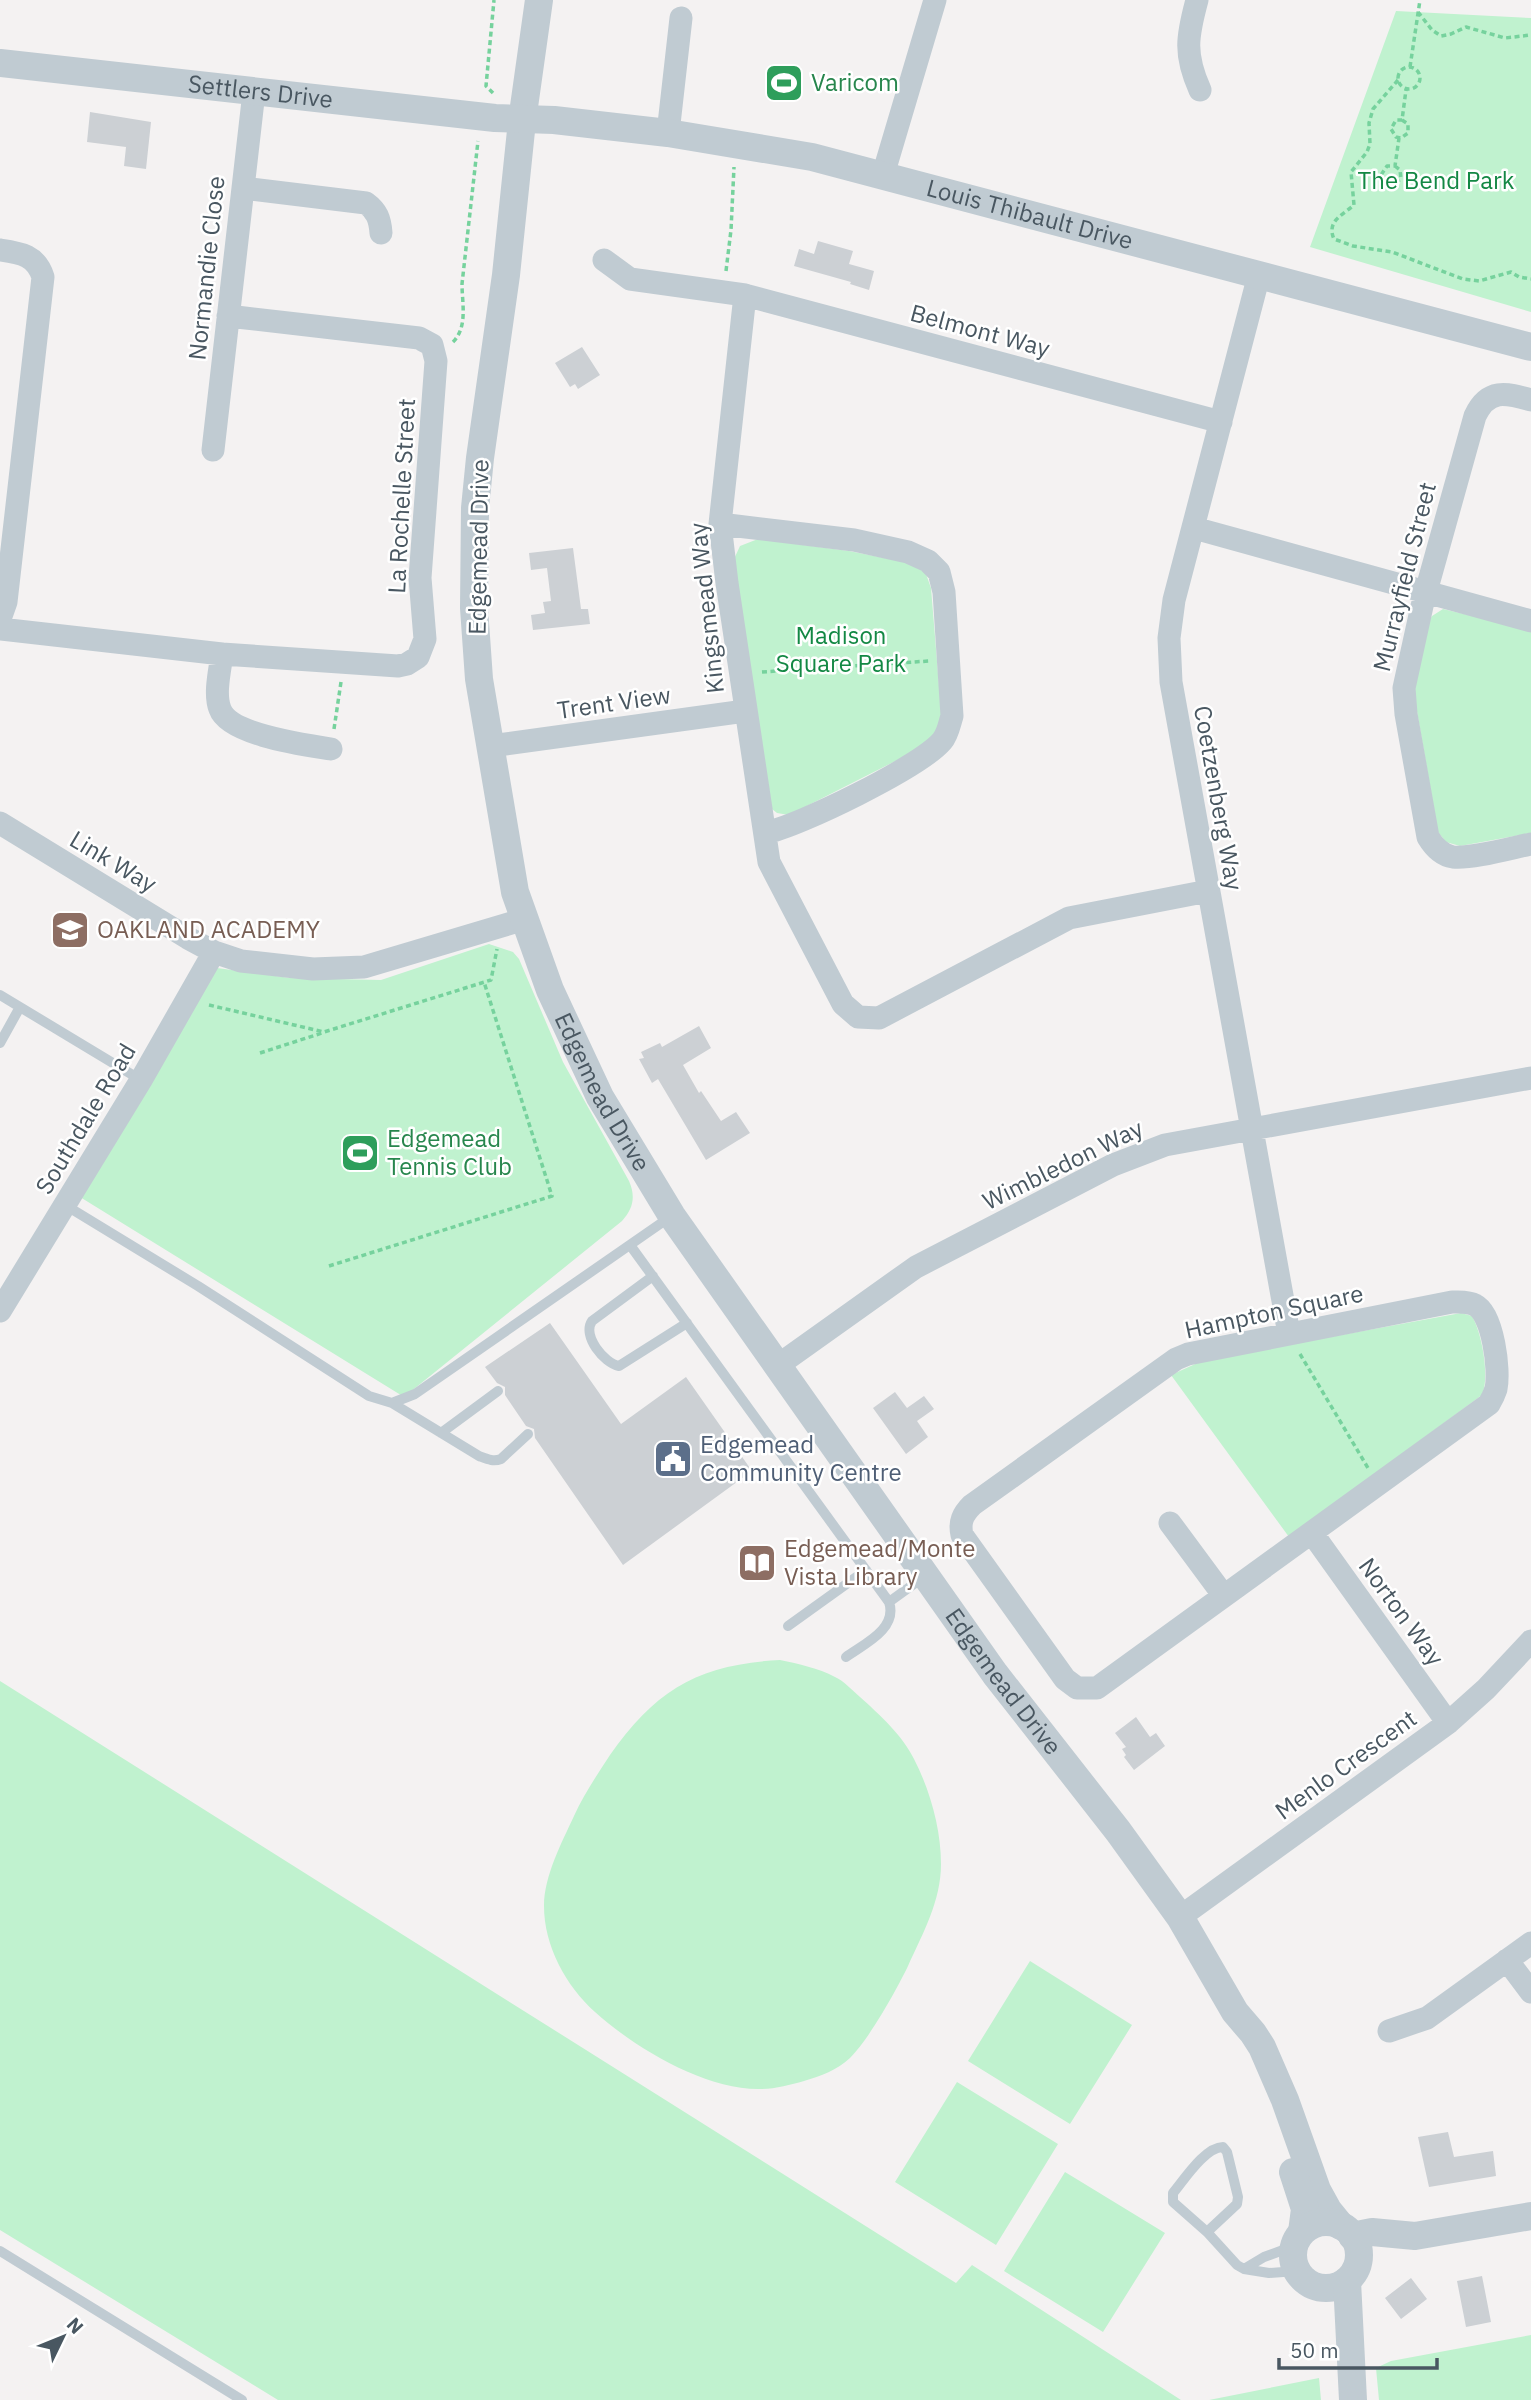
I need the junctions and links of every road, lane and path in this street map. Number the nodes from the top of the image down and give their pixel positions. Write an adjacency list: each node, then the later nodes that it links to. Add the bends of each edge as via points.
1 (494, 0): 15 (path, via 486,86)
2 (539, 0): 17 (street, Edgemead Drive)
3 (935, 0): 23 (street)
4 (1197, 0): 12 (street, via 1187,50)
5 (1420, 0): 6 (path)
6 (1418, 12): 8 (path, via 1441,36 1466,27 1505,38); 10 (path)
7 (681, 18): 19 (street)
8 (1531, 35)
9 (0, 63): 14 (street, Settlers Drive)
10 (1410, 67): 11 (path, via 1400,70); 13 (path, via 1417,70 1420,81)
11 (1398, 80): 13 (path); 29 (path, via 1371,115 1367,152 1351,172 1354,205 1334,221 1334,239 1392,252 1463,279 1479,281 1511,272)
12 (1200, 90)
13 (1406, 90): 16 (path)
14 (254, 92): 17 (street, Settlers Drive); 24 (street, Normandie Close)
15 (495, 95)
16 (1402, 120): 20 (path, via 1409,128); 20 (path, via 1396,120 1391,129)
17 (522, 121): 19 (street, Louis Thibault Drive, via 554,120); 49 (street, Edgemead Drive, via 475,508 474,608 479,679)
18 (479, 132): 32 (path, via 460,334)
19 (668, 133): 21 (street, Louis Thibault Drive)
20 (1399, 138): 22 (path)
21 (733, 142): 23 (street, Louis Thibault Drive); 30 (path)
22 (1395, 166): 22 (path, via 1383,169 1387,184 1401,179)
23 (883, 176): 28 (street, Louis Thibault Drive)
24 (243, 188): 25 (street, via 366,203 377,214); 31 (street, Normandie Close)
25 (381, 233)
26 (0, 250): 39 (street, via 27,255 43,277)
27 (604, 261): 30 (street, Belmont Way, via 630,279)
28 (1259, 275): 33 (street, Louis Thibault Drive); 35 (street, Coetzenberg Way)
29 (1531, 279)
30 (735, 293): 35 (street, Belmont Way); 37 (street, Kingsmead Way)
31 (228, 316): 36 (street, Normandie Close); 46 (street, La Rochelle Street, via 419,338 434,350 420,578 425,639 414,661 398,666)
32 (448, 346)
33 (1531, 347)
34 (1531, 400): 40 (street, Murrayfield Street, via 1496,395 1483,402 1475,416)
35 (1221, 422): 38 (street, Coetzenberg Way)
36 (213, 450)
37 (720, 524): 45 (street, via 854,540 922,556 935,566 942,581); 47 (street, Kingsmead Way)
38 (1194, 528): 40 (street); 54 (street, Coetzenberg Way, via 1174,600 1169,638 1171,682)
39 (7, 542): 41 (street, via 6,602)
40 (1427, 591): 42 (street); 53 (street, Murrayfield Street, via 1404,688 1428,837 1439,851 1454,857)
41 (0, 619)
42 (1531, 621)
43 (0, 629): 44 (street, La Rochelle Street)
44 (222, 654): 46 (street, La Rochelle Street); 50 (street, via 218,701 224,717 287,741)
45 (948, 660): 47 (path); 52 (street, via 952,716 946,736 934,749 838,803)
46 (344, 662): 50 (path)
47 (740, 673): 48 (street, Kingsmead Way)
48 (745, 710): 49 (street, Trent View); 52 (street, Kingsmead Way)
49 (491, 746): 55 (street, Edgemead Drive, via 515,892)
50 (331, 749)
51 (0, 823): 57 (street, Link Way)
52 (765, 833): 54 (street, Kingsmead Way, via 769,862 843,1004 868,1019 879,1018 1069,918)
53 (1531, 844)
54 (1208, 891): 67 (street, Coetzenberg Way)
55 (524, 919): 57 (street, Link Way, via 364,967 285,967); 69 (street, Edgemead Drive, via 579,1056)
56 (498, 946): 58 (path, via 491,980)
57 (214, 952): 66 (street, Southdale Road)
58 (484, 982): 62 (path); 71 (path, via 552,1196)
59 (0, 995): 61 (lane)
60 (200, 1003): 62 (path)
61 (20, 1007): 63 (lane); 66 (lane)
62 (324, 1032): 64 (path)
63 (0, 1043)
64 (260, 1053)
65 (1531, 1078): 67 (street, Wimbledon Way)
66 (141, 1080): 68 (street, Southdale Road)
67 (1251, 1128): 75 (street, Coetzenberg Way); 76 (street, Wimbledon Way, via 1165,1144 1113,1165 916,1267)
68 (65, 1205): 73 (street, Southdale Road); 78 (lane, via 369,1396)
69 (672, 1216): 70 (lane); 76 (street, Edgemead Drive)
70 (630, 1245): 72 (lane); 78 (lane, via 415,1394)
71 (329, 1266)
72 (653, 1276): 74 (lane); 74 (lane, via 592,1321 588,1332 592,1340 609,1363 620,1366)
73 (0, 1311)
74 (687, 1323): 84 (lane)
75 (1289, 1335): 81 (path); 81 (street, Hampton Square, via 1452,1302 1474,1304 1490,1323 1497,1378 1493,1398); 86 (street, Hampton Square, via 1176,1359 994,1488 967,1510 960,1526 1065,1679 1077,1688 1097,1688)
76 (777, 1366): 85 (street, Edgemead Drive)
77 (498, 1391): 79 (lane)
78 (391, 1403): 79 (lane)
79 (441, 1433): 80 (lane, via 495,1461)
80 (528, 1434)
81 (1378, 1485): 83 (street, Hampton Square)
82 (1170, 1523): 86 (street)
83 (1312, 1533): 86 (street, Hampton Square); 91 (street, Norton Way)
84 (866, 1570): 87 (lane); 88 (lane)
85 (925, 1576): 87 (lane); 92 (street, Edgemead Drive)
86 (1224, 1596)
87 (889, 1602): 90 (lane, via 892,1612 887,1625)
88 (788, 1626)
89 (1531, 1641): 91 (street, Menlo Crescent)
90 (846, 1657)
91 (1448, 1723): 92 (street, Menlo Crescent)
92 (1180, 1917): 96 (street, Edgemead Drive)
93 (1531, 1943): 94 (street)
94 (1507, 1960): 95 (street); 97 (street, via 1427,2018)
95 (1531, 1992)
96 (1235, 2012): 99 (street, Edgemead Drive, via 1265,2054 1317,2190); 102 (street, Edgemead Drive, via 1243,2048 1300,2193 1305,2215)
97 (1389, 2031)
98 (1531, 2216): 101 (street)
99 (1346, 2231): 101 (street); 102 (street, via 1320,2223); 105 (street, via 1358,2249)
100 (1208, 2232): 100 (lane, via 1176,2205 1172,2196 1207,2153 1223,2147 1238,2201); 104 (lane)
101 (1415, 2236): 105 (street)
102 (1298, 2250): 104 (lane, via 1264,2257); 104 (lane, via 1269,2273); 105 (street, via 1307,2282)
103 (0, 2251): 107 (lane)
104 (1244, 2269)
105 (1343, 2278): 106 (street)
106 (1352, 2390)
107 (242, 2400)

